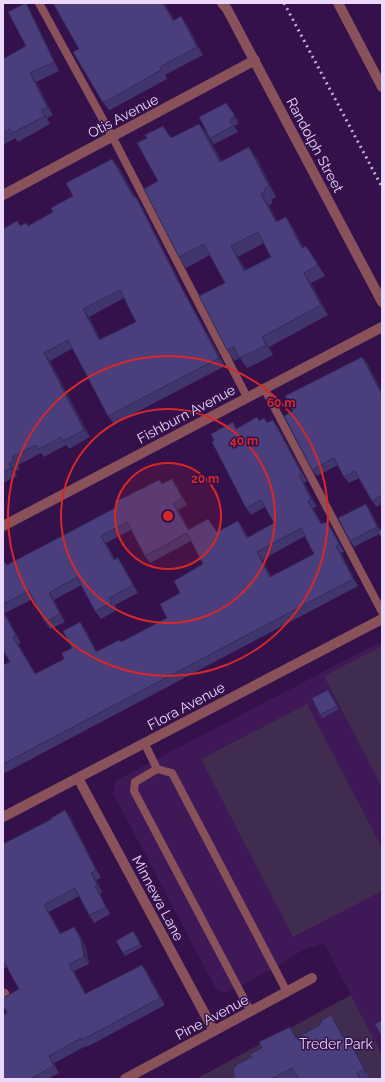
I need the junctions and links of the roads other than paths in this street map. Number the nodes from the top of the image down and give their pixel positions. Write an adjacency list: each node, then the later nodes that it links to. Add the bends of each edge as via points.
1 (39, 3): 6 (lane)
2 (222, 3): 4 (street, Randolph Street)
3 (338, 3): 5 (street)
4 (255, 60): 6 (street, Otis Avenue); 8 (street, Randolph Street)
5 (382, 87)
6 (113, 138): 7 (street, Otis Avenue); 11 (lane)
7 (3, 195)
8 (382, 302)
9 (382, 327): 10 (street, Fishburn Avenue)
10 (264, 388): 11 (street, Fishburn Avenue); 13 (lane)
11 (247, 397): 12 (street, Fishburn Avenue)
12 (3, 526)
13 (382, 612)
14 (382, 620): 15 (street, Flora Avenue)
15 (145, 744): 16 (lane); 17 (street, Flora Avenue)
16 (157, 769): 20 (lane, via 172,773); 21 (lane, via 135,782 134,791)
17 (78, 778): 18 (street, Flora Avenue); 22 (street, Minnewa Lane)
18 (3, 817)
19 (312, 978): 20 (street, Pine Avenue)
20 (287, 992): 21 (street, Pine Avenue)
21 (251, 1012): 22 (street, Pine Avenue)
22 (214, 1031): 23 (street, Pine Avenue)
23 (125, 1079)

